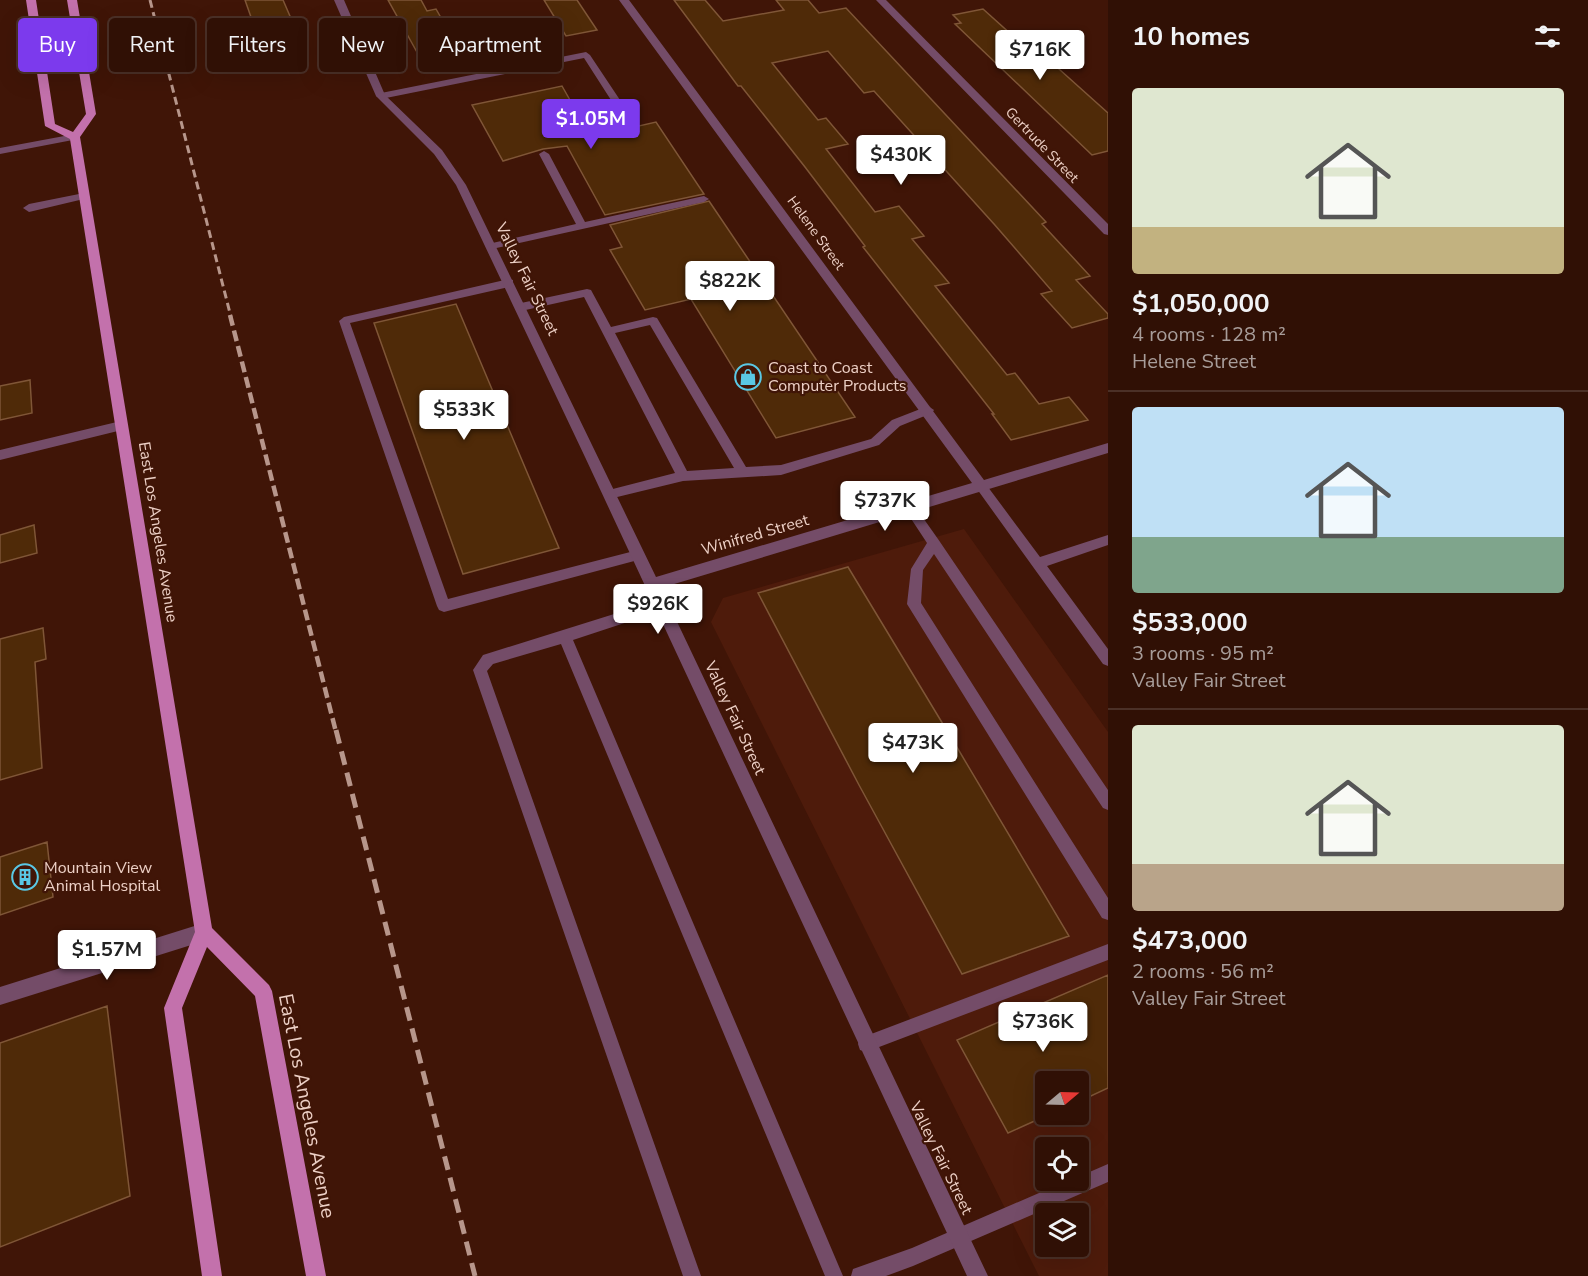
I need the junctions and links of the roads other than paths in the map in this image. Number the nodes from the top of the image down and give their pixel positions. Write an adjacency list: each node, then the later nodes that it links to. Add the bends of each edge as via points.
1 (31, 0): 8 (main road, via 50,126)
2 (72, 0): 8 (main road, via 91,114)
3 (339, 0): 6 (street, Valley Fair Street)
4 (624, 0): 20 (street, Helene Street)
5 (881, 0): 15 (street, Gertrude Street)
6 (381, 96): 7 (lane, via 586,55); 16 (street, Valley Fair Street, via 438,152 461,184)
7 (621, 109)
8 (75, 137): 9 (lane); 11 (main road, East Los Angeles Avenue)
9 (0, 151)
10 (544, 154): 14 (lane)
11 (84, 196): 13 (street); 21 (main road, East Los Angeles Avenue)
12 (704, 199): 14 (lane)
13 (29, 208)
14 (581, 225): 16 (lane)
15 (1108, 231)
16 (492, 246): 17 (street, Valley Fair Street)
17 (508, 283): 18 (street, Valley Fair Street); 31 (lane, via 344,321 444,606)
18 (521, 307): 19 (lane, via 587,293); 27 (street, Valley Fair Street)
19 (608, 331): 24 (lane, via 653,321); 25 (lane)
20 (928, 411): 24 (lane, via 896,423 875,442 781,471); 26 (street, Helene Street)
21 (121, 426): 23 (street); 39 (main road, East Los Angeles Avenue)
22 (1108, 448): 26 (street, Winifred Street)
23 (0, 455)
24 (742, 471): 25 (lane)
25 (683, 476): 27 (lane)
26 (981, 486): 28 (street, Winifred Street); 32 (lane)
27 (609, 494): 31 (street, Valley Fair Street)
28 (910, 508): 30 (lane); 33 (street, Winifred Street)
29 (1108, 540): 32 (lane)
30 (934, 543): 37 (lane); 38 (lane, via 917,569 914,604)
31 (638, 555): 33 (street, Valley Fair Street)
32 (1036, 564): 36 (lane)
33 (653, 584): 34 (street, Valley Fair Street)
34 (662, 605): 35 (lane); 42 (street, Valley Fair Street)
35 (565, 637): 47 (lane, via 488,659 480,670); 48 (lane)
36 (1108, 660)
37 (1108, 802)
38 (1108, 912)
39 (204, 932): 41 (street); 45 (main road, via 173,1008); 46 (main road, East Los Angeles Avenue, via 263,990)
40 (1108, 952): 42 (lane)
41 (0, 996)
42 (866, 1044): 44 (street, Valley Fair Street)
43 (1108, 1173): 44 (lane)
44 (958, 1236): 49 (lane); 50 (street, Valley Fair Street)
45 (212, 1276)
46 (316, 1276)
47 (692, 1276)
48 (834, 1276)
49 (860, 1276)
50 (978, 1276)

